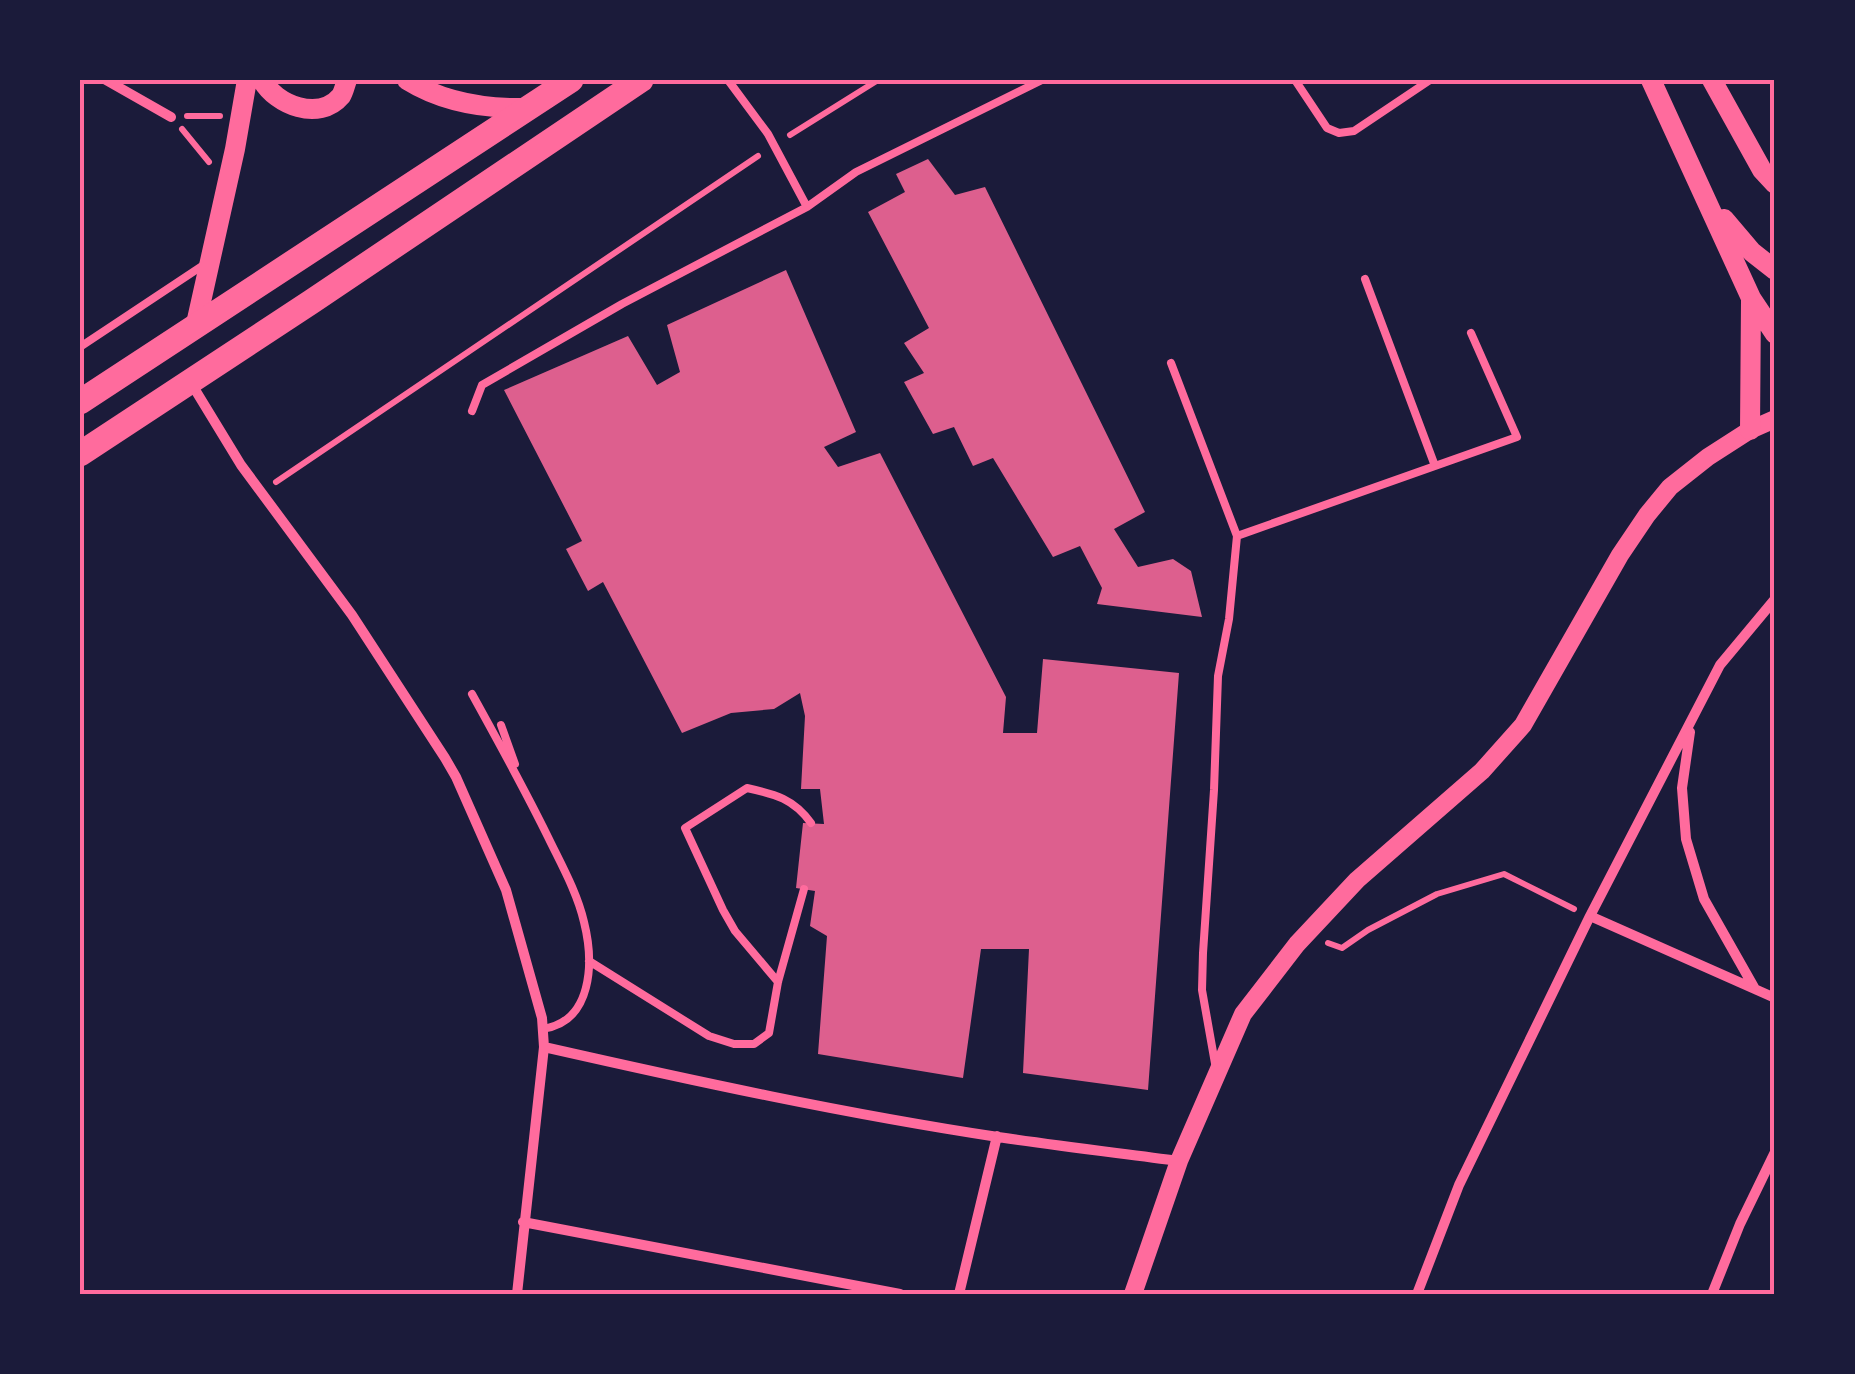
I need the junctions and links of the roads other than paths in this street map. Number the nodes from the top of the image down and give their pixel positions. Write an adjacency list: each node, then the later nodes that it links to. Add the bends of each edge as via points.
1 (106, 80): 15 (street)
2 (247, 80): 18 (main road)
3 (262, 80): 4 (main road, via 282,102 304,108 323,107 340,96)
4 (347, 80)
5 (408, 80): 14 (main road, via 472,105)
6 (570, 80): 14 (main road)
7 (641, 80): 27 (main road)
8 (728, 80): 17 (lane)
9 (1042, 80): 17 (lane, via 856,172)
10 (1295, 80): 11 (lane, via 1327,128 1339,134 1354,131)
11 (1430, 80)
12 (1651, 80): 19 (main road, via 1733,233); 21 (main road)
13 (1712, 80): 16 (main road)
14 (527, 108): 22 (main road)
15 (171, 117)
16 (1775, 184)
17 (807, 207): 29 (lane, via 482,385)
18 (209, 262): 22 (main road); 25 (lane)
19 (1775, 270)
20 (1365, 279): 33 (lane)
21 (1750, 298): 24 (main road); 31 (main road)
22 (196, 324): 28 (main road)
23 (1472, 333): 33 (lane, via 1516,437)
24 (1775, 334)
25 (80, 347)
26 (1171, 363): 34 (lane)
27 (190, 382): 32 (main road); 47 (street, via 456,777 506,890)
28 (80, 402)
29 (472, 412)
30 (1775, 418): 31 (street)
31 (1750, 430): 49 (street, via 1670,488 1646,515 1522,725 1297,944 1243,1014)
32 (80, 454)
33 (1435, 466): 34 (lane)
34 (1236, 536): 49 (lane, via 1218,676 1202,953)
35 (1775, 599): 37 (street, via 1720,665)
36 (472, 694): 39 (lane)
37 (1692, 719): 42 (street); 45 (street, via 1682,788 1686,840 1704,898)
38 (500, 725): 39 (lane)
39 (523, 787): 43 (lane, via 571,885)
40 (811, 823): 44 (lane, via 799,805 747,788 685,828 729,920)
41 (804, 890): 44 (lane)
42 (1590, 916): 45 (street); 58 (street, via 1459,1185)
43 (588, 961): 44 (lane, via 709,1036 734,1044 754,1044 769,1033); 47 (lane, via 582,1000 568,1020)
44 (778, 982)
45 (1755, 989): 46 (street)
46 (1775, 998)
47 (542, 1029): 48 (street)
48 (544, 1047): 50 (street, via 696,1082); 53 (street)
49 (1217, 1075): 52 (street)
50 (997, 1136): 52 (street); 56 (street)
51 (1775, 1152): 59 (street)
52 (1179, 1161): 57 (street)
53 (523, 1222): 54 (street); 55 (street)
54 (517, 1294)
55 (900, 1294)
56 (960, 1294)
57 (1133, 1294)
58 (1417, 1294)
59 (1712, 1294)

